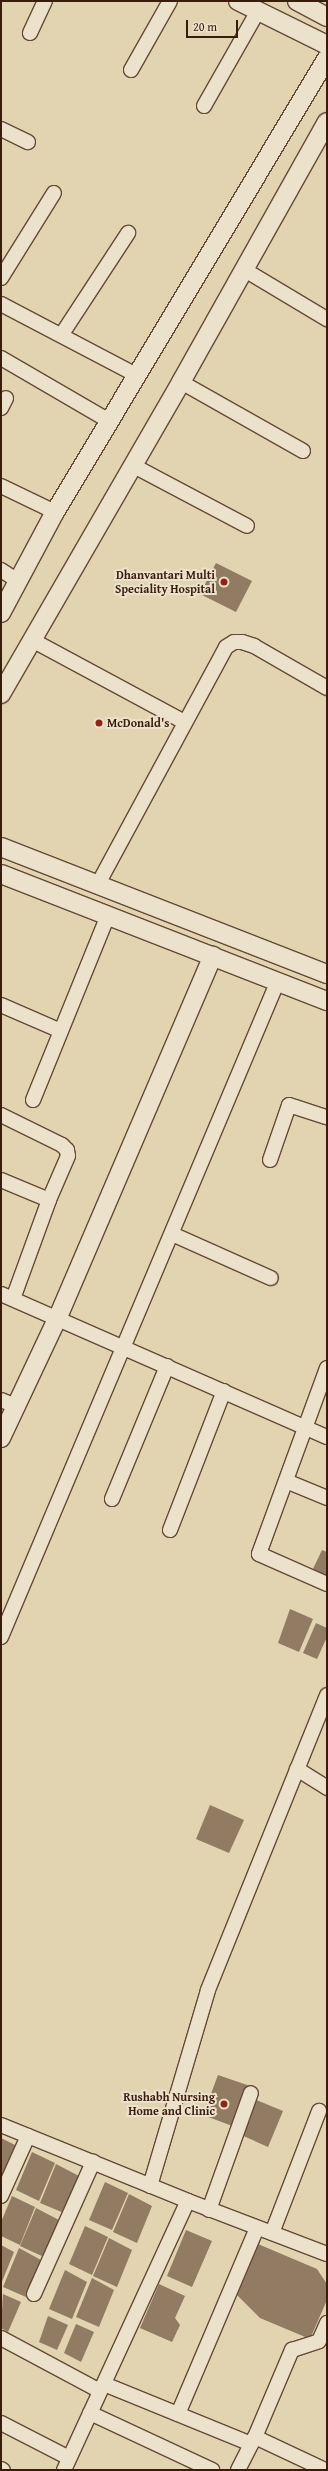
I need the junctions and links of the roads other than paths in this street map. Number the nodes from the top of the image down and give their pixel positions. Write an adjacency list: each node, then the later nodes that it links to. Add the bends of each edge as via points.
1 (45, 1): 7 (street)
2 (170, 1): 10 (street)
3 (238, 1): 5 (street)
4 (297, 1): 6 (street)
5 (258, 11): 8 (street); 11 (street)
6 (327, 17)
7 (30, 33)
8 (327, 45)
9 (327, 58): 23 (street)
10 (131, 70)
11 (204, 106)
12 (327, 122): 17 (street)
13 (1, 129): 14 (street)
14 (28, 142)
15 (54, 193): 18 (street)
16 (128, 233): 21 (street)
17 (245, 270): 20 (street); 24 (street)
18 (1, 278)
19 (1, 304): 21 (street)
20 (327, 319)
21 (62, 334): 23 (street)
22 (1, 358): 25 (street)
23 (136, 375): 25 (street)
24 (181, 382): 26 (street); 27 (street)
25 (111, 422): 29 (street)
26 (303, 451)
27 (132, 465): 30 (street); 34 (street)
28 (1, 486): 29 (street)
29 (55, 512): 32 (street)
30 (247, 526)
31 (1, 570): 32 (street)
32 (18, 581): 33 (street)
33 (1, 613)
34 (32, 640): 36 (street); 37 (street)
35 (327, 688): 37 (street, via 254,646 234,642 226,647 218,658)
36 (1, 694)
37 (184, 722): 40 (street)
38 (1, 847): 40 (street)
39 (1, 874): 41 (street)
40 (98, 884): 43 (street)
41 (108, 915): 42 (street); 47 (street)
42 (213, 956): 44 (street); 57 (street)
43 (327, 974)
44 (277, 983): 45 (street); 54 (street)
45 (327, 1001)
46 (1, 1005): 47 (street)
47 (61, 1031): 48 (street)
48 (34, 1100)
49 (1, 1115): 53 (street, via 62,1145 67,1150 67,1163)
50 (327, 1117): 51 (street, via 289,1105)
51 (270, 1160)
52 (1, 1180): 53 (street)
53 (49, 1200): 56 (street)
54 (172, 1234): 55 (street); 58 (street)
55 (271, 1278)
56 (7, 1296): 57 (street)
57 (58, 1317): 58 (street); 62 (street)
58 (124, 1347): 59 (street); 71 (street)
59 (167, 1366): 61 (street); 68 (street)
60 (327, 1368): 63 (street)
61 (224, 1391): 63 (street); 69 (street)
62 (9, 1403): 65 (street)
63 (305, 1427): 64 (street); 66 (street)
64 (327, 1437)
65 (1, 1438)
66 (286, 1481): 67 (street); 70 (street, via 260,1554)
67 (327, 1498)
68 (112, 1499)
69 (170, 1530)
70 (327, 1584)
71 (1, 1637)
72 (327, 1695): 73 (street)
73 (297, 1769): 74 (street); 80 (street, via 208,1990)
74 (327, 1788)
75 (251, 2093): 83 (street)
76 (319, 2111): 85 (street)
77 (1, 2125): 78 (street)
78 (28, 2136): 79 (street); 81 (street)
79 (93, 2162): 80 (street); 87 (street)
80 (150, 2186): 82 (street)
81 (1, 2196)
82 (188, 2201): 83 (street); 90 (street)
83 (209, 2210): 84 (street)
84 (258, 2228): 85 (street); 92 (street)
85 (272, 2233): 86 (street)
86 (327, 2254)
87 (34, 2294)
88 (327, 2323): 94 (street, via 319,2341 292,2350)
89 (1, 2338): 90 (street)
90 (102, 2388): 91 (street); 92 (street)
91 (90, 2413): 95 (street); 97 (street)
92 (178, 2414): 94 (street)
93 (1, 2424): 95 (street)
94 (253, 2440): 96 (street); 98 (street)
95 (66, 2464)
96 (317, 2468)
97 (212, 2470)
98 (238, 2470)

